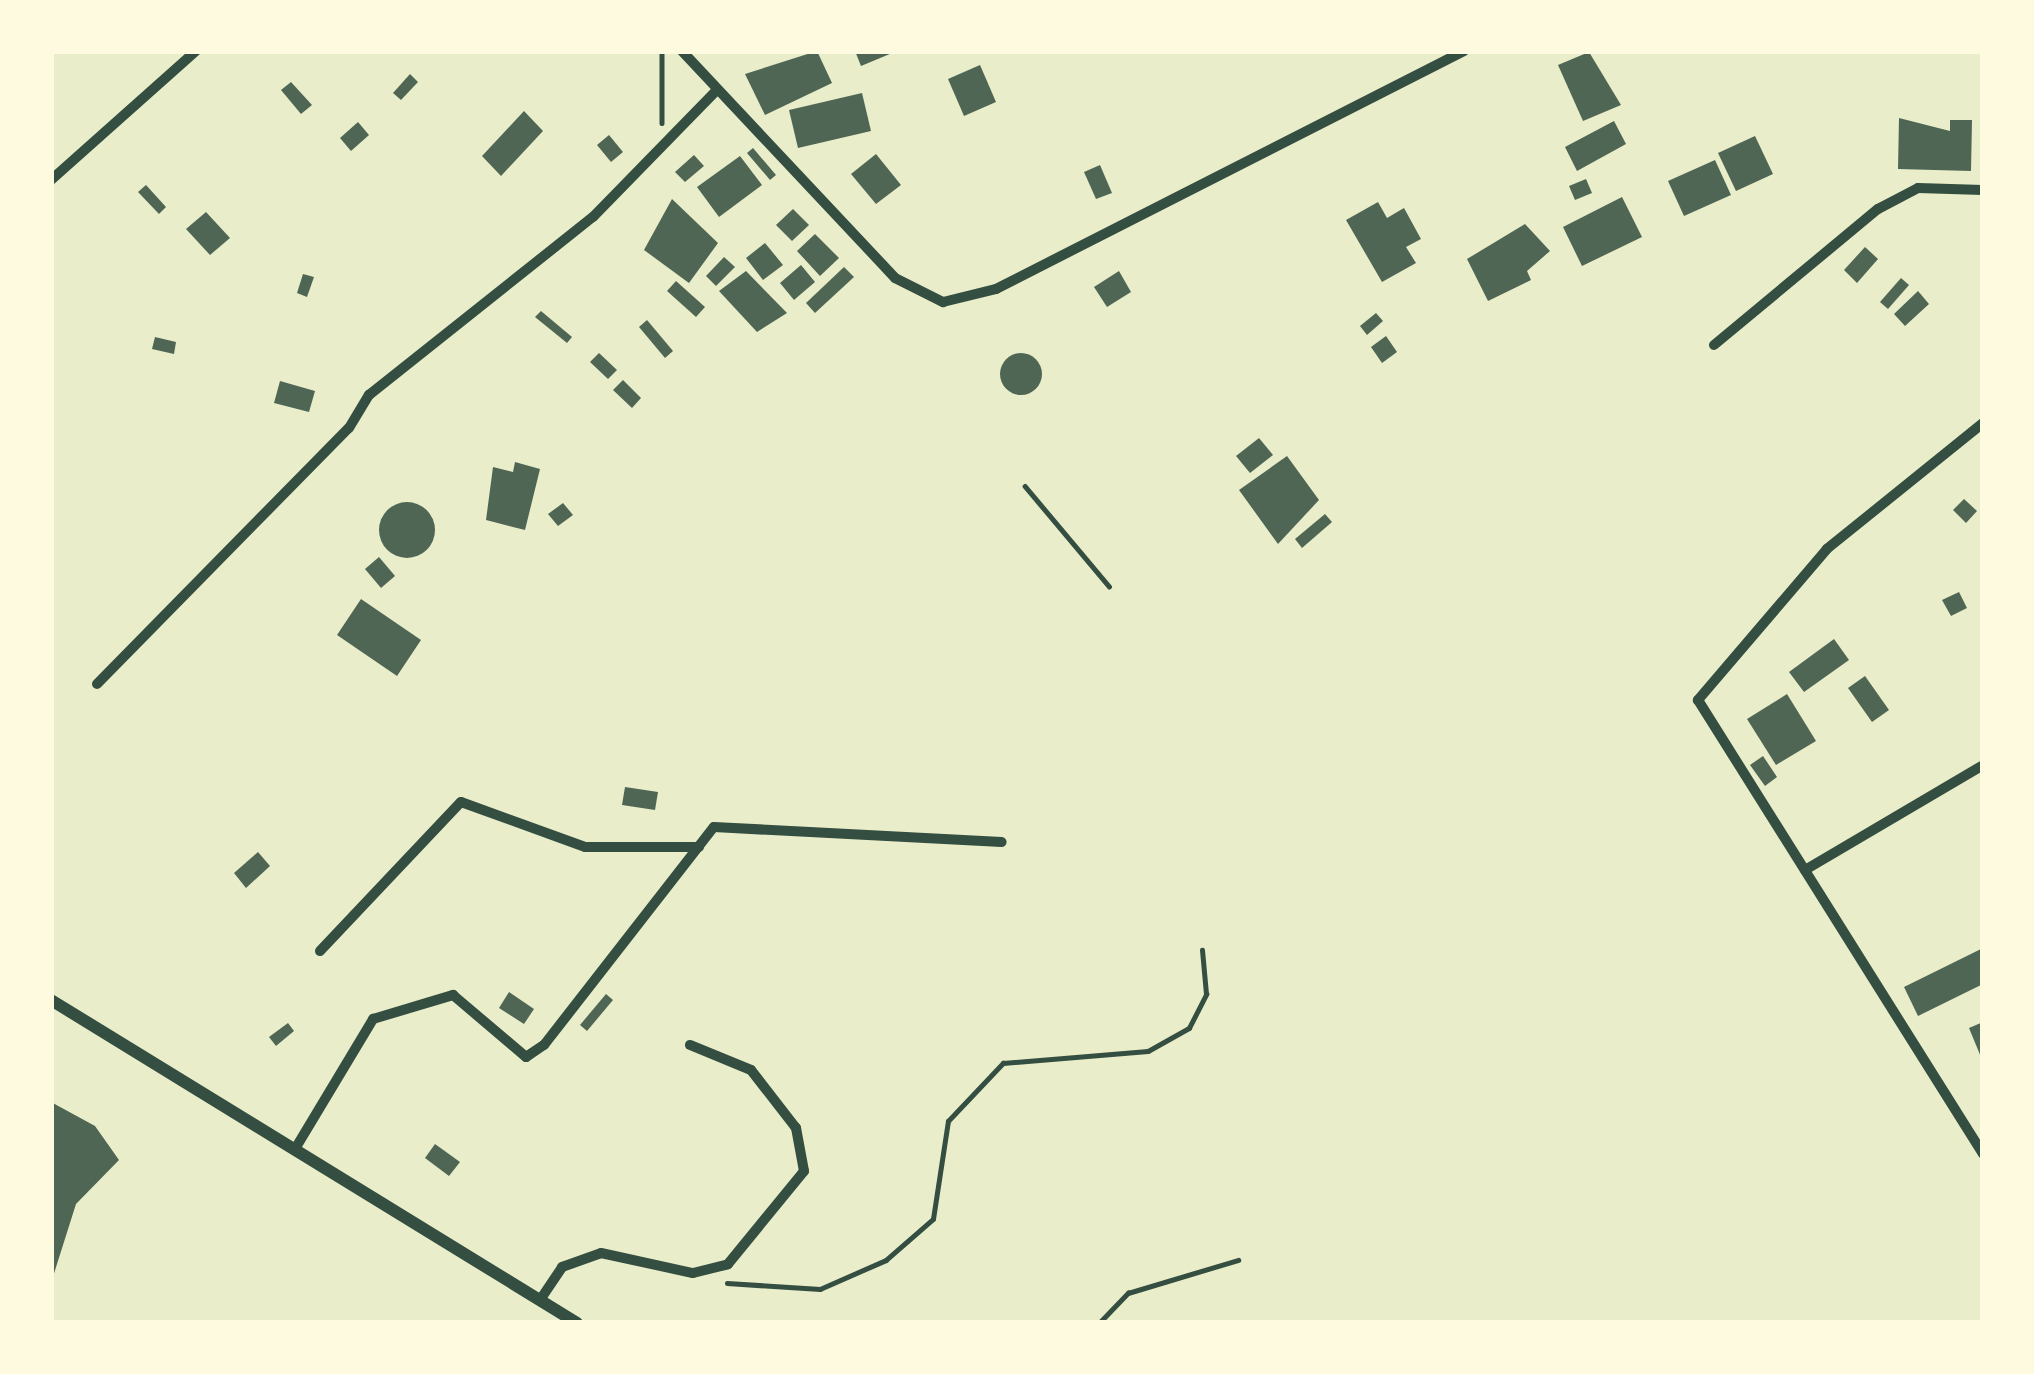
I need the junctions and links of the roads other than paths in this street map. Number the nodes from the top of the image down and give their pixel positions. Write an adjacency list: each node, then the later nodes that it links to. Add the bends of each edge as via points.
1 (196, 51): 5 (street)
2 (682, 51): 4 (street)
3 (1463, 51): 4 (street, via 996,289 943,302 895,278)
4 (716, 91): 9 (street, via 510,288 369,395)
5 (51, 180)
6 (1983, 190): 7 (street, via 1918,188 1878,209)
7 (1714, 345)
8 (1983, 423): 13 (street, via 1827,548 1698,700)
9 (97, 684)
10 (1983, 765): 13 (street)
11 (1002, 842): 12 (street, via 738,821 714,826)
12 (700, 848): 14 (street, via 584,848 461,802); 17 (street, via 544,1045 526,1057 453,995 373,1019)
13 (1805, 870): 18 (street)
14 (320, 951)
15 (51, 1000): 17 (street)
16 (690, 1045): 19 (street, via 751,1070 796,1128 804,1171 728,1264 693,1273 601,1253 562,1267)
17 (295, 1149): 19 (street)
18 (1983, 1154)
19 (540, 1300): 20 (street)
20 (578, 1323)

